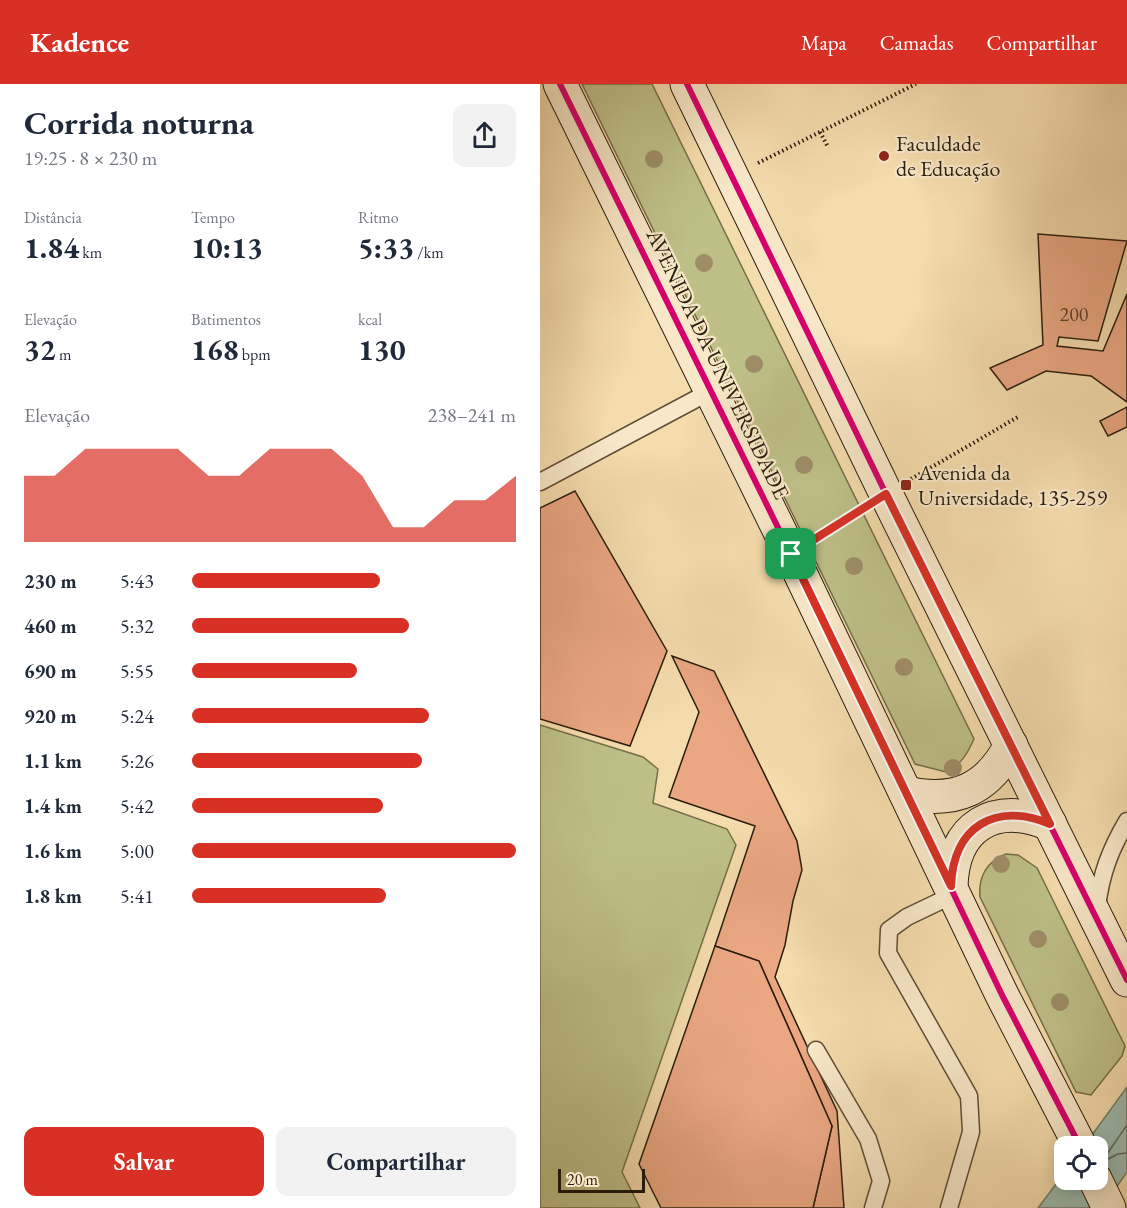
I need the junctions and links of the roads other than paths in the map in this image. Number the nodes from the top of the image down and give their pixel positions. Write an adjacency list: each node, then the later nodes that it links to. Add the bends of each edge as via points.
1 (560, 84): 3 (main road, AVENIDA DA UNIVERSIDADE)
2 (687, 84): 5 (main road)
3 (711, 391): 4 (lane); 6 (main road, AVENIDA DA UNIVERSIDADE)
4 (540, 482)
5 (1011, 745): 6 (main road, via 987,779 969,790 927,798); 8 (main road)
6 (906, 793): 9 (main road, AVENIDA DA UNIVERSIDADE)
7 (1127, 821): 10 (lane, via 1112,846)
8 (1050, 824): 9 (main road, via 1010,814 990,819 972,830 959,846 952,866); 10 (main road)
9 (953, 890): 13 (main road, AVENIDA DA UNIVERSIDADE); 16 (lane, via 890,930 888,953 969,1096 971,1132)
10 (1095, 914): 11 (main road)
11 (1127, 980)
12 (816, 1050): 15 (lane, via 868,1139 881,1180)
13 (1075, 1136)
14 (1100, 1190): 17 (main road)
15 (873, 1208)
16 (949, 1208)
17 (1109, 1208)

